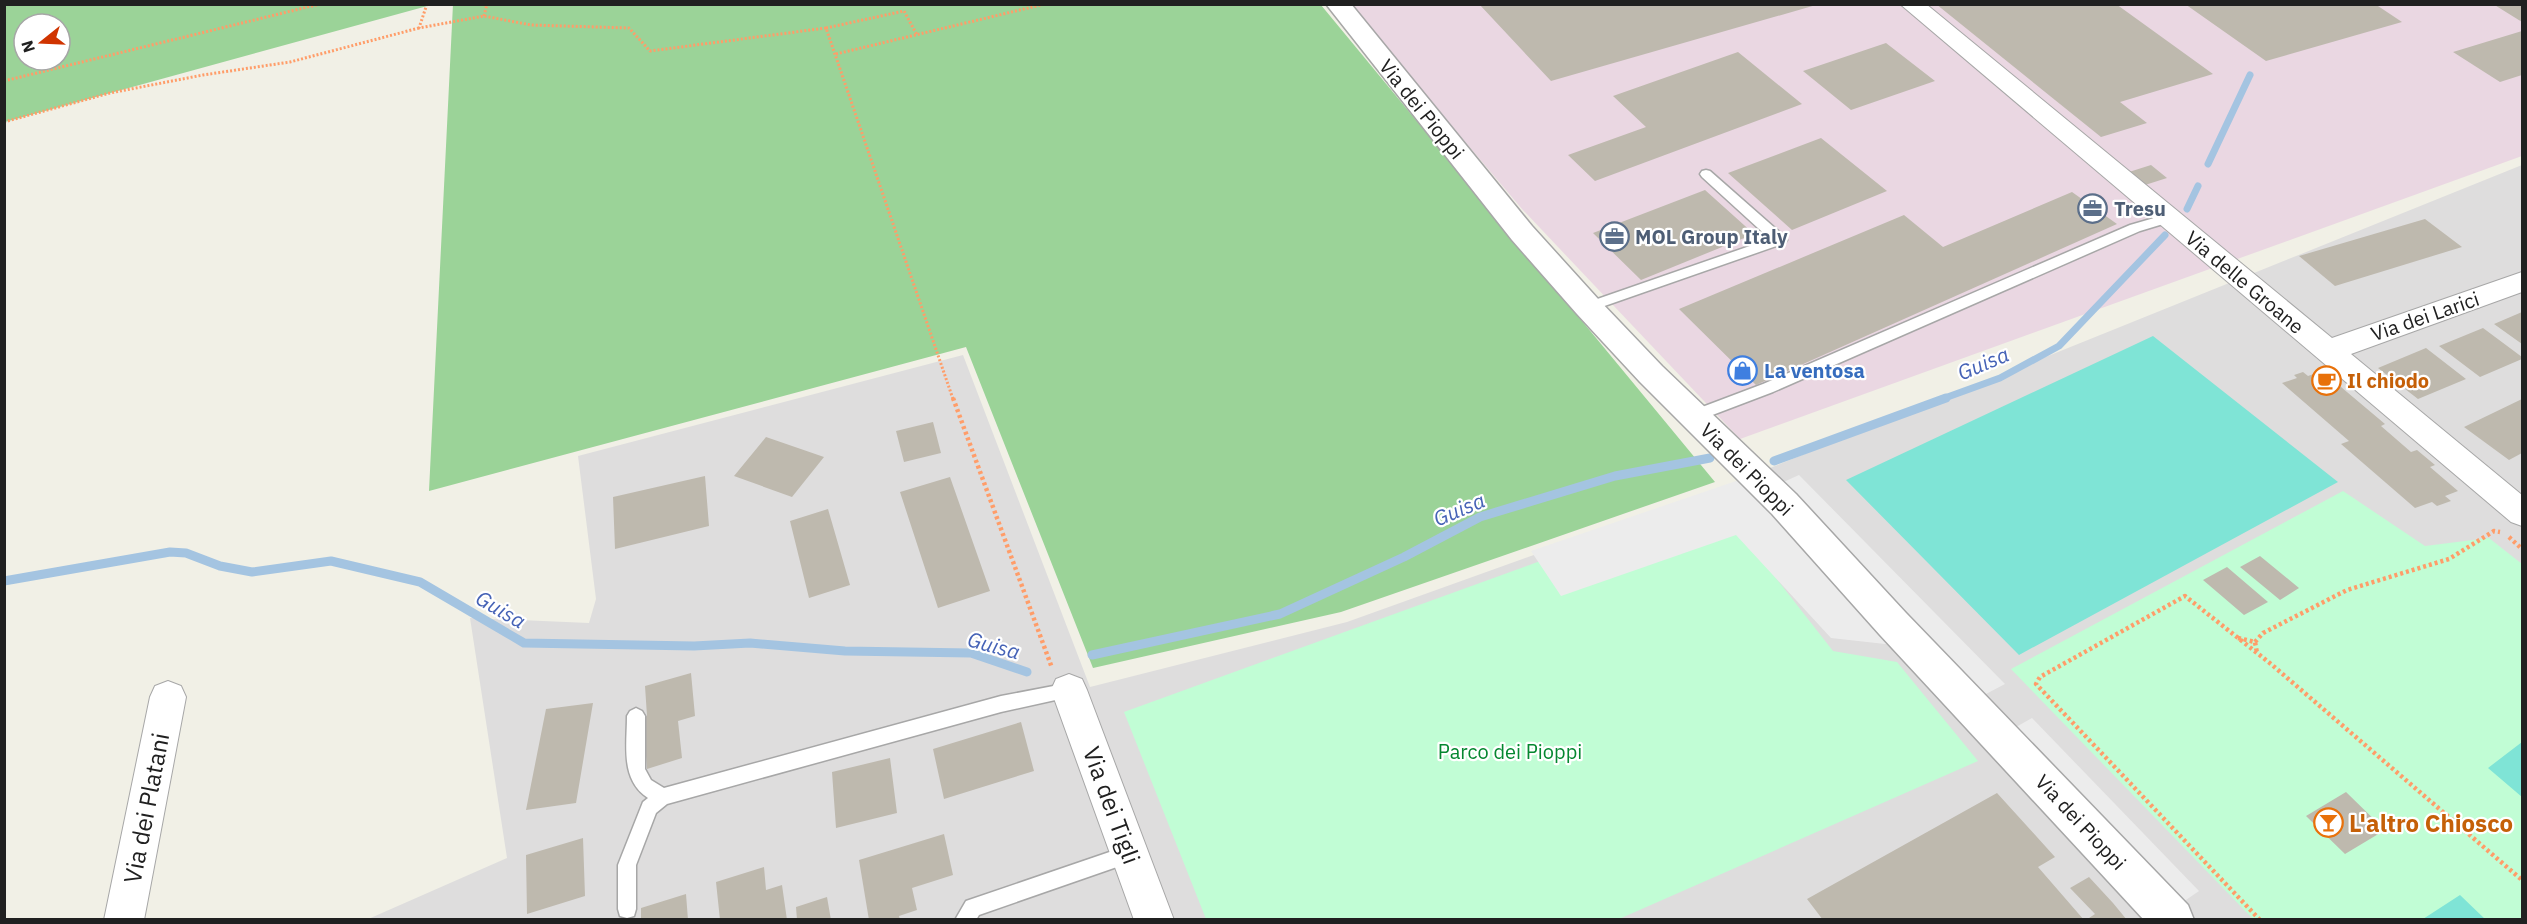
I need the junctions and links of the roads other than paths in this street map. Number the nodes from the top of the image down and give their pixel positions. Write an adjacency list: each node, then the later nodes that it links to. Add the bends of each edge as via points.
1 (1338, 4): 6 (street, Via dei Pioppi, via 1522,233)
2 (1911, 4): 4 (street, Via delle Groane)
3 (1707, 174): 6 (lane, via 1780,240)
4 (2168, 218): 7 (street, Via delle Groane); 8 (lane, via 2135,228 1768,388)
5 (2523, 282): 7 (street, Via dei Larici)
6 (1588, 307): 8 (street, Via dei Pioppi)
7 (2328, 351): 9 (street, Via delle Groane)
8 (1694, 416): 19 (street, Via dei Pioppi, via 1784,504)
9 (2523, 513)
10 (1069, 690): 13 (lane, via 1001,704); 14 (street, Via dei Tigli)
11 (168, 697): 16 (street, Via dei Platani)
12 (636, 716): 13 (lane, via 636,770 645,786)
13 (662, 797): 15 (lane, via 649,808 627,865)
14 (1130, 854): 17 (lane, via 973,908); 18 (street, Via dei Tigli)
15 (627, 909)
16 (124, 920)
17 (964, 920)
18 (1154, 920)
19 (2173, 920)

